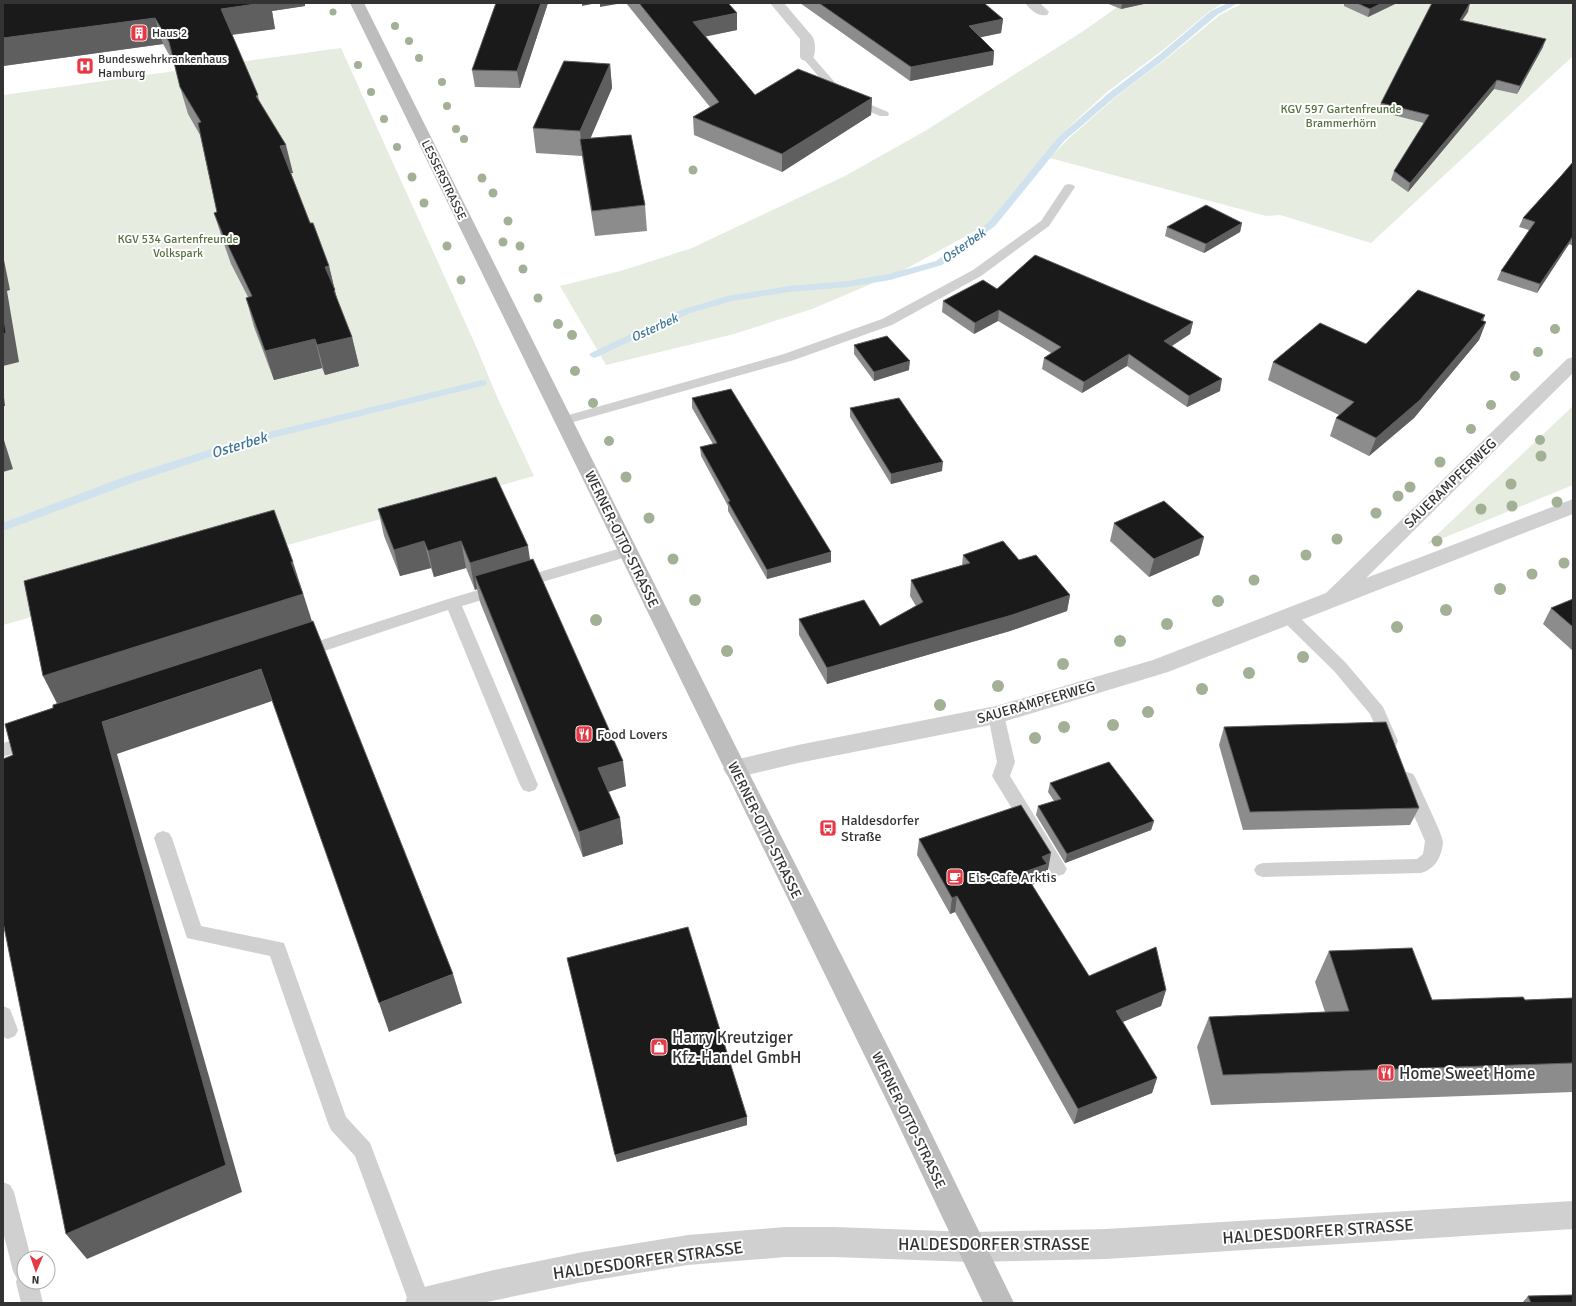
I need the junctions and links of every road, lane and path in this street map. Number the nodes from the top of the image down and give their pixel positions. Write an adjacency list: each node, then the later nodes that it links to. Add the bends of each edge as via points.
1 (356, 3): 6 (main road, LESSERSTRASSE)
2 (777, 3): 3 (street, via 807,39)
3 (807, 57): 4 (lane, via 841,96)
4 (884, 114)
5 (1069, 188): 8 (lane, via 1045,223 976,272 886,322 788,357)
6 (531, 356): 8 (main road, WERNER-OTTO-STRASSE)
7 (1573, 363): 11 (street, SAUERAMPFERWEG)
8 (563, 421): 10 (main road, WERNER-OTTO-STRASSE)
9 (1573, 506): 11 (street, SAUERAMPFERWEG)
10 (628, 551): 12 (lane); 18 (main road, WERNER-OTTO-STRASSE)
11 (1328, 602): 13 (street, SAUERAMPFERWEG)
12 (453, 603): 14 (lane); 19 (lane)
13 (1289, 617): 15 (street, SAUERAMPFERWEG, via 1160,666); 22 (lane, via 1340,667 1377,711 1434,841 1431,856 1421,866)
14 (288, 657)
15 (996, 715): 18 (street, SAUERAMPFERWEG); 21 (lane, via 1006,762 1001,776)
16 (48, 735): 17 (lane)
17 (3, 750)
18 (735, 769): 25 (main road, WERNER-OTTO-STRASSE)
19 (530, 785)
20 (163, 838): 29 (lane, via 194,932 276,949 338,1123 363,1150)
21 (1058, 870)
22 (1263, 870)
23 (3, 1192): 26 (lane)
24 (1573, 1215): 25 (street, HALDESDORFER STRASSE, via 1106,1244)
25 (971, 1247): 29 (street, HALDESDORFER STRASSE, via 785,1242 688,1250 583,1267); 30 (main road, WERNER-OTTO-STRASSE)
26 (18, 1250)
27 (29, 1290): 28 (lane)
28 (32, 1303)
29 (420, 1303)
30 (1000, 1303)

